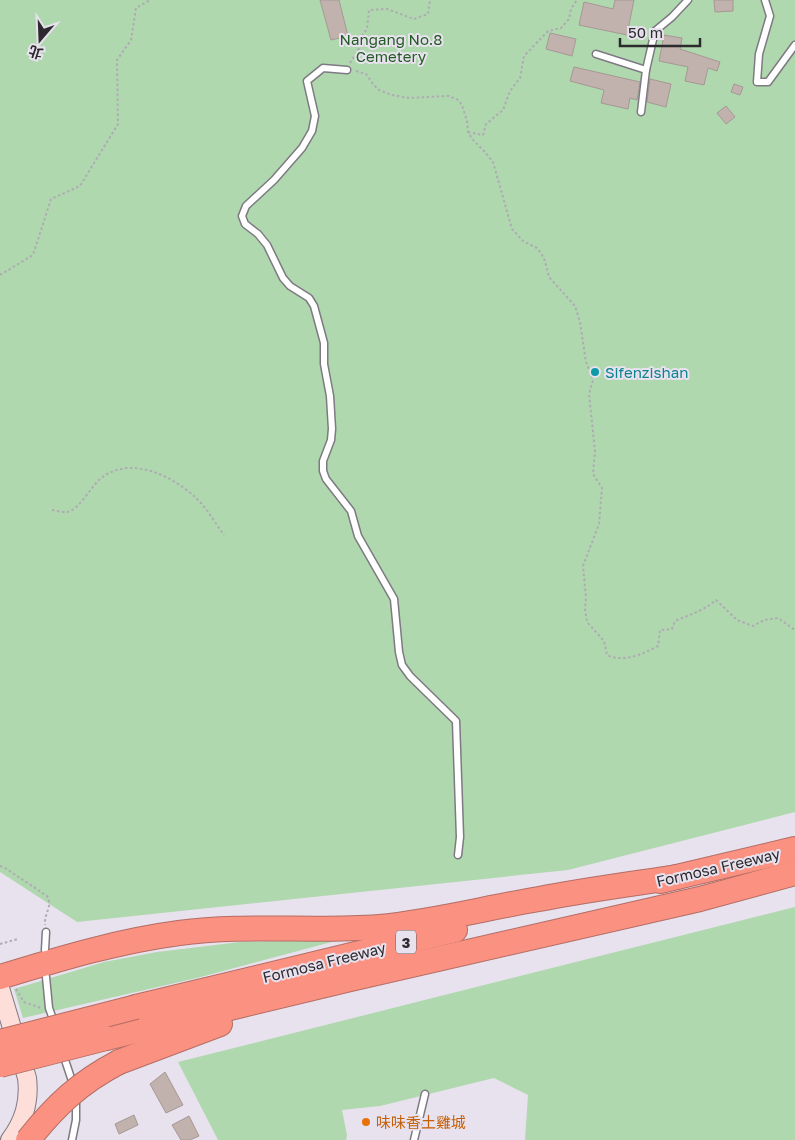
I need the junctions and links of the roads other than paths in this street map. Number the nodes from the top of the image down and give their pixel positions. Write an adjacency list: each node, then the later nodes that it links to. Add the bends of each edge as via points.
1 (688, 0): 6 (lane, via 655,31)
2 (765, 0): 3 (lane, via 770,16 759,54 757,82 768,82)
3 (795, 45)
4 (596, 54): 6 (lane)
5 (346, 70): 9 (lane, via 323,68 307,81 315,116 312,131 302,148 274,180 246,206 242,216 245,224 267,245 283,278 309,298 314,306 324,343 332,429 323,471 351,511 358,536 394,599 402,665 456,721)
6 (646, 70): 7 (lane)
7 (641, 112)
8 (795, 849): 11 (highway, Formosa Freeway / 3)
9 (458, 855)
10 (795, 873): 15 (highway, Formosa Freeway / 3, via 700,899)
11 (676, 877): 16 (highway, via 538,899 442,919 379,927 180,933 102,948); 17 (highway, Formosa Freeway / 3)
12 (46, 932): 13 (lane)
13 (46, 950)
14 (46, 978): 19 (lane, via 49,1008)
15 (350, 979): 22 (highway, Formosa Freeway / 3, bridge); 24 (highway, bridge, via 119,1062 77,1088)
16 (4, 983): 24 (main road, via 29,1091)
17 (136, 1007): 18 (highway, bridge, via 76,1014); 20 (highway, Formosa Freeway / 3, bridge)
18 (0, 1032)
19 (58, 1036)
20 (0, 1042)
21 (61, 1046): 25 (lane, via 75,1092 76,1120)
22 (0, 1065)
23 (425, 1094): 26 (lane)
24 (15, 1139)
25 (72, 1140)
26 (414, 1140)

